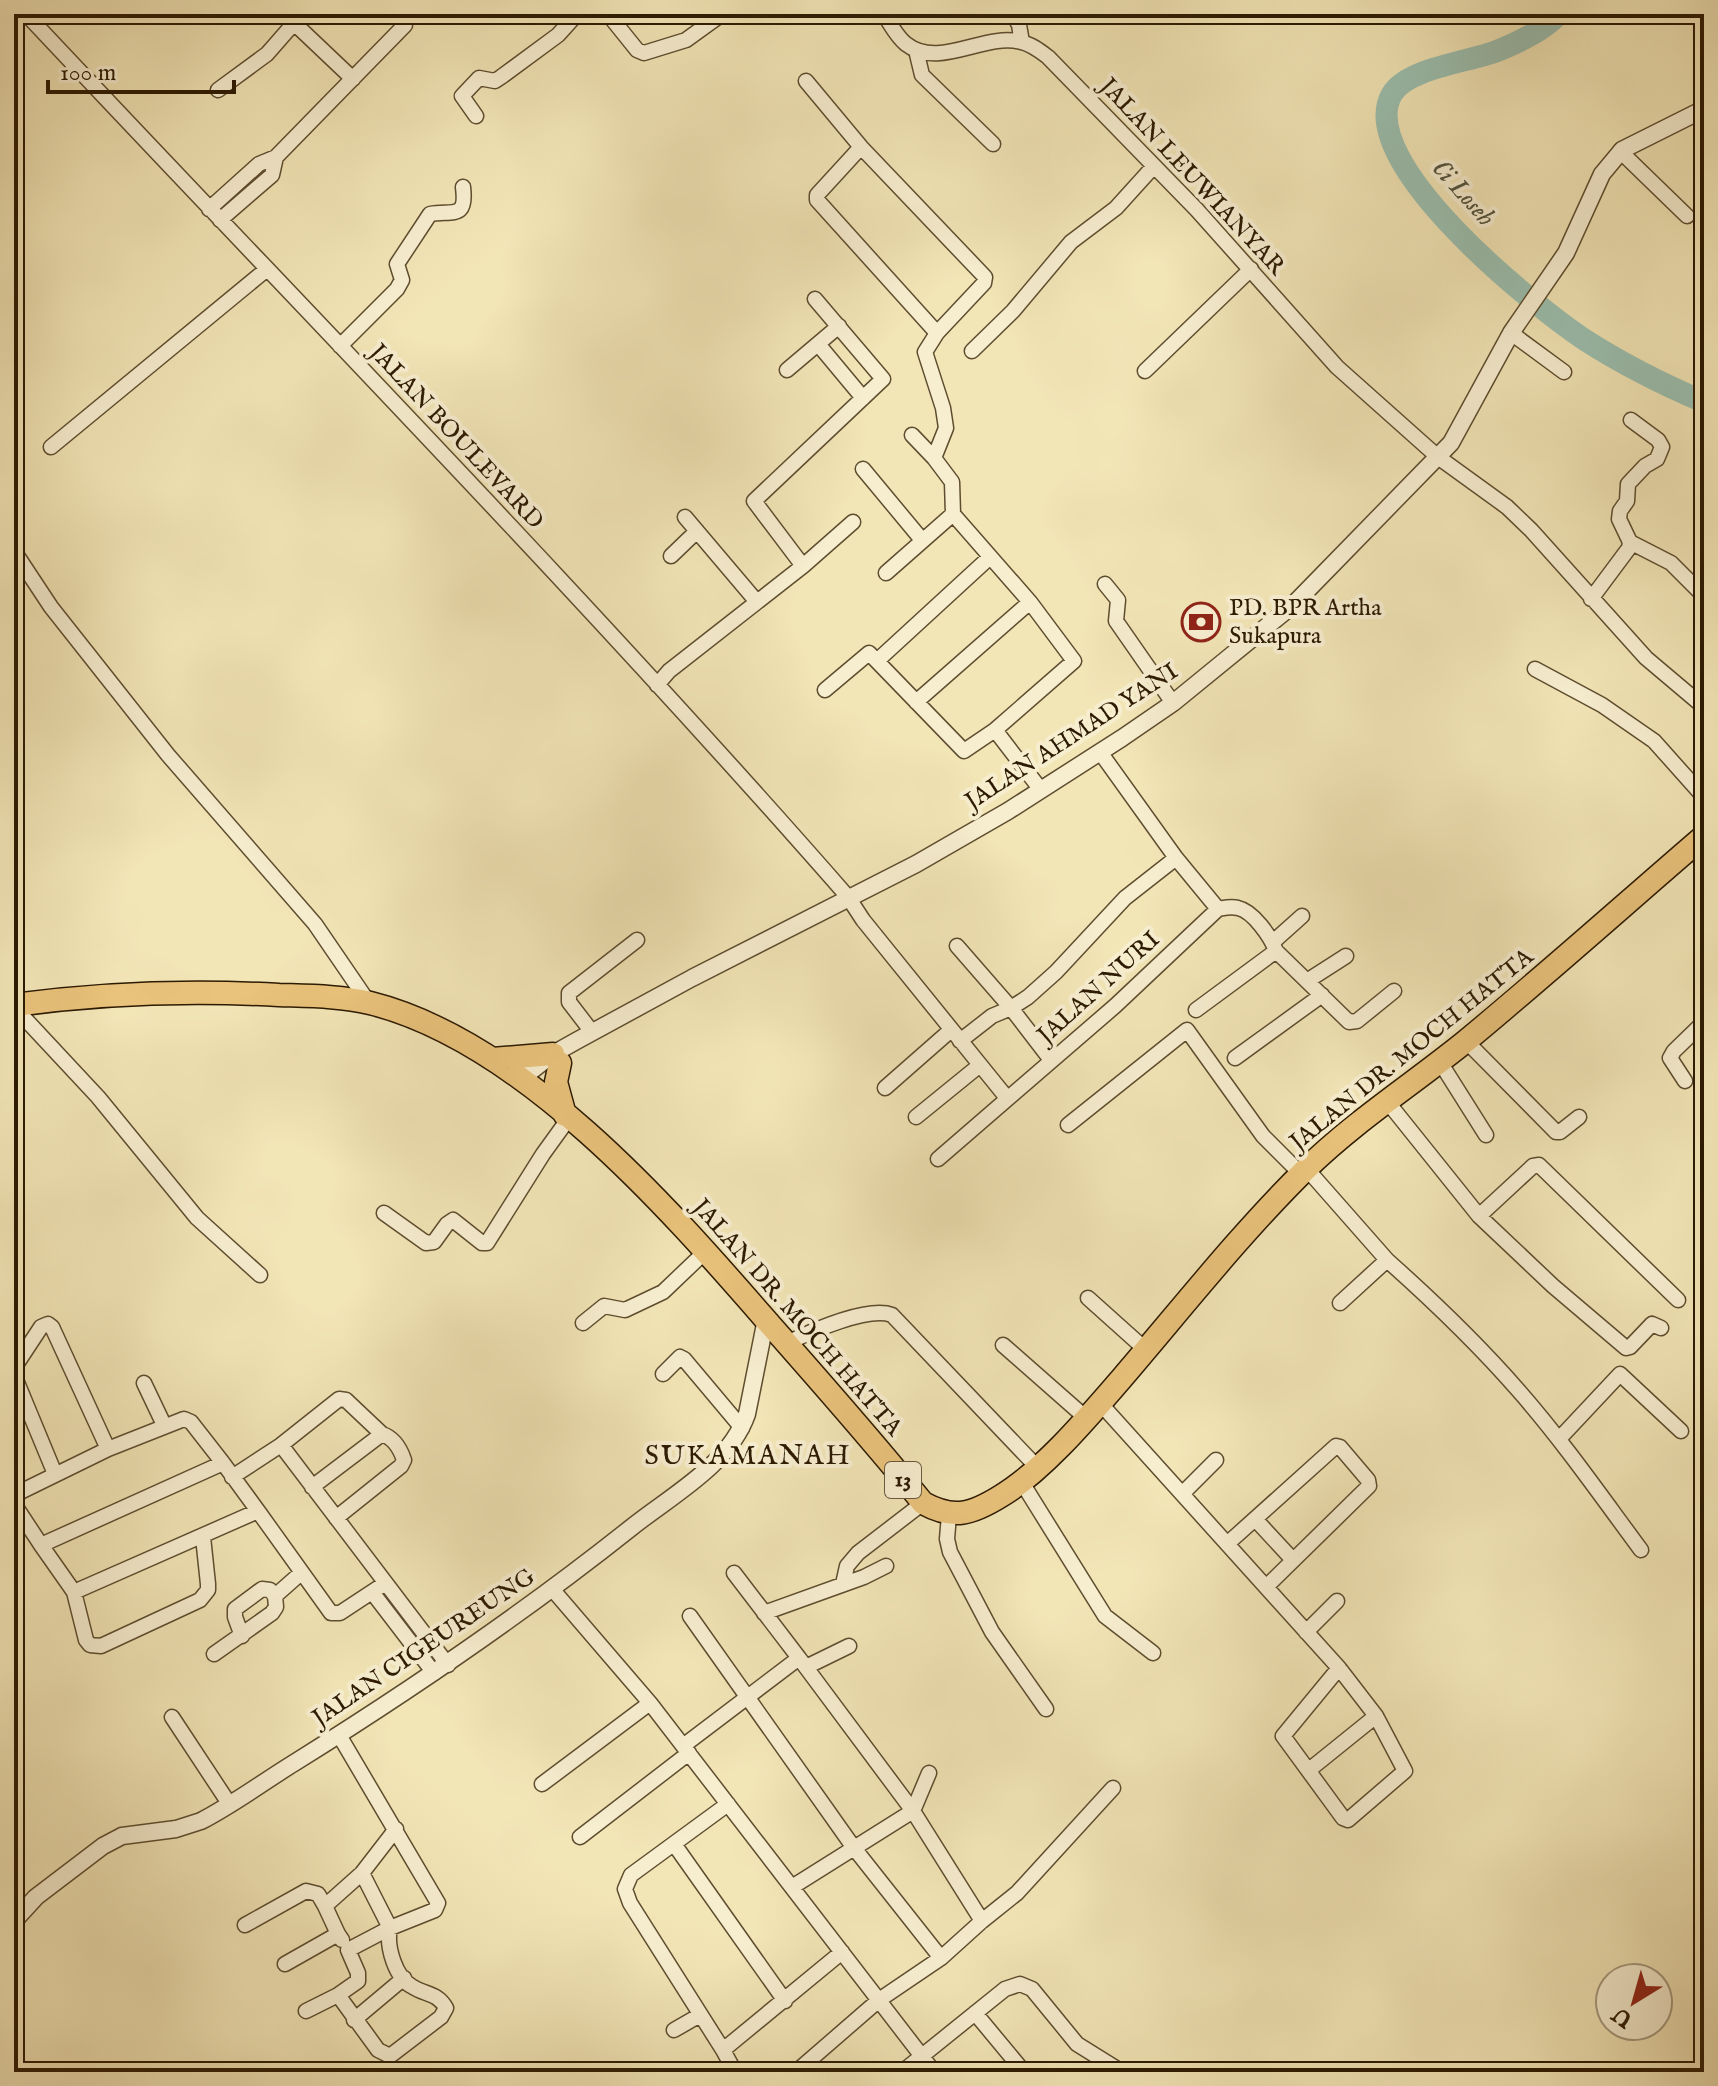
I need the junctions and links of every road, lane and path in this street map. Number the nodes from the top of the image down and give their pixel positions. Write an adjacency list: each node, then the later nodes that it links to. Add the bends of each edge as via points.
1 (26, 14): 22 (street, JALAN BOULEVARD)
2 (577, 14): 15 (street, via 558,35 495,81 475,80 462,96)
3 (608, 14): 4 (street, via 644,53 686,40)
4 (722, 14)
5 (884, 14): 10 (street)
6 (1013, 14): 9 (street)
7 (298, 18): 11 (street); 13 (street, via 267,54)
8 (405, 25): 11 (street)
9 (1022, 42): 10 (street); 20 (street, JALAN LEUWIANYAR, via 1048,57)
10 (916, 50): 16 (street, via 922,75)
11 (353, 79): 19 (street)
12 (806, 81): 17 (street)
13 (218, 90)
14 (1704, 109): 18 (street, JALAN AHMAD YANI)
15 (476, 116)
16 (993, 144)
17 (861, 147): 29 (street, via 817,200); 29 (street, via 985,277)
18 (1620, 151): 23 (street); 30 (street, JALAN AHMAD YANI, via 1602,174 1544,289)
19 (276, 157): 22 (street, via 259,164); 24 (street, via 272,175)
20 (1154, 166): 26 (street, JALAN LEUWIANYAR); 33 (street, via 1116,208 1071,242)
21 (463, 187): 32 (street, via 462,207 430,214 397,264 402,280 397,289)
22 (209, 209): 24 (street, JALAN BOULEVARD)
23 (1687, 216)
24 (220, 220): 25 (street, JALAN BOULEVARD)
25 (267, 269): 32 (street, JALAN BOULEVARD); 40 (street)
26 (1251, 269): 35 (street); 41 (street, JALAN LEUWIANYAR, via 1337,367)
27 (815, 299): 28 (street)
28 (839, 326): 31 (street); 37 (street, via 882,376)
29 (937, 333): 42 (street, via 925,352 946,428)
30 (1511, 333): 36 (street); 41 (street, JALAN AHMAD YANI, via 1456,436)
31 (818, 344): 34 (street); 37 (street)
32 (340, 346): 62 (street, JALAN BOULEVARD)
33 (972, 351)
34 (787, 370)
35 (1145, 371)
36 (1564, 372)
37 (863, 398): 53 (street, via 754,501)
38 (1631, 420): 49 (street, via 1662,447 1657,459 1628,484 1619,519)
39 (912, 435): 42 (street)
40 (51, 447)
41 (1438, 457): 57 (street, JALAN LEUWIANYAR, via 1515,515); 65 (street, JALAN AHMAD YANI, via 1293,605)
42 (934, 458): 44 (street, via 952,482)
43 (863, 469): 48 (street)
44 (953, 514): 48 (street); 52 (street)
45 (685, 517): 47 (street)
46 (853, 522): 53 (street)
47 (697, 531): 51 (street); 58 (street)
48 (922, 540): 54 (street)
49 (1630, 542): 56 (street, via 1671,563); 57 (street)
50 (14, 551): 83 (street, via 51,607 159,744 315,924)
51 (671, 556)
52 (990, 557): 59 (street); 60 (street)
53 (803, 566): 58 (street)
54 (886, 573)
55 (1105, 584): 65 (street, via 1118,600 1116,621)
56 (1704, 596)
57 (1591, 599): 66 (street, JALAN LEUWIANYAR, via 1646,658)
58 (757, 602): 62 (street)
59 (1030, 602): 64 (street); 67 (street, via 1074,661)
60 (879, 659): 63 (street, via 867,653); 64 (street)
61 (1535, 669): 70 (street, via 1654,741)
62 (657, 685): 73 (street, JALAN BOULEVARD)
63 (825, 690)
64 (916, 702): 67 (street, via 962,751)
65 (1173, 703): 68 (street, JALAN AHMAD YANI)
66 (1704, 707)
67 (995, 730): 69 (street)
68 (1100, 752): 69 (street, JALAN AHMAD YANI); 72 (street)
69 (1041, 790): 73 (street, JALAN AHMAD YANI, via 916,864)
70 (1704, 797)
71 (1700, 849): 90 (highway, JALAN DR. MOCH HATTA / 13)
72 (1176, 858): 74 (street); 85 (street, via 1125,898 1056,972)
73 (848, 897): 88 (street, JALAN AHMAD YANI); 89 (street, JALAN BOULEVARD)
74 (1218, 909): 78 (street, via 1243,909); 94 (street, JALAN NURI)
75 (1302, 916): 78 (street)
76 (637, 940): 88 (street, via 569,993)
77 (957, 946): 85 (street)
78 (1275, 947): 80 (street); 86 (street)
79 (1346, 956): 80 (street)
80 (1307, 981): 82 (street)
81 (1394, 991): 82 (street, via 1352,1023)
82 (1322, 995): 91 (street)
83 (369, 1003): 84 (highway, JALAN DR. MOCH HATTA / 13, via 163,991); 92 (highway, JALAN DR. MOCH HATTA / 13, via 410,1016)
84 (14, 1006): 113 (street, via 98,1097 197,1218)
85 (1011, 1008): 89 (street); 94 (street)
86 (1196, 1010)
87 (1704, 1022): 97 (street, via 1670,1058)
88 (585, 1036): 93 (street, JALAN AHMAD YANI)
89 (956, 1036): 96 (street, JALAN BOULEVARD); 99 (street)
90 (1466, 1041): 95 (highway, JALAN DR. MOCH HATTA / 13); 104 (street, via 1556,1132)
91 (1235, 1058)
92 (492, 1059): 93 (highway); 98 (highway, JALAN DR. MOCH HATTA / 13)
93 (556, 1059): 98 (street, JALAN AHMAD YANI); 102 (highway, via 556,1082)
94 (1051, 1060): 100 (street, JALAN NURI)
95 (1440, 1062): 101 (highway, JALAN DR. MOCH HATTA / 13); 106 (street)
96 (980, 1065): 100 (street, JALAN BOULEVARD); 103 (street)
97 (1685, 1081)
98 (528, 1085): 102 (highway, JALAN DR. MOCH HATTA / 13)
99 (885, 1088)
100 (1007, 1098): 107 (street, JALAN NURI)
101 (1386, 1100): 108 (highway, JALAN DR. MOCH HATTA / 13); 110 (street)
102 (567, 1117): 109 (street, via 487,1243 453,1220 434,1242 426,1243); 111 (highway, JALAN DR. MOCH HATTA / 13)
103 (916, 1117)
104 (1579, 1117)
105 (1068, 1125): 108 (street, via 1187,1030 1263,1136)
106 (1486, 1135)
107 (938, 1159)
108 (1304, 1171): 112 (street); 122 (highway, JALAN DR. MOCH HATTA / 13)
109 (384, 1213)
110 (1479, 1216): 115 (street, via 1539,1165); 119 (street, via 1626,1348 1652,1324)
111 (707, 1250): 117 (highway, JALAN DR. MOCH HATTA / 13); 118 (street, via 663,1292 625,1310 604,1306)
112 (1387, 1260): 116 (street); 132 (street, via 1467,1335)
113 (260, 1275)
114 (1088, 1298): 122 (street)
115 (1678, 1300)
116 (1340, 1303)
117 (766, 1319): 120 (highway, JALAN DR. MOCH HATTA / 13); 129 (street, JALAN CIGEUREUNG)
118 (583, 1323)
119 (1661, 1328)
120 (787, 1343): 138 (street, via 828,1324 880,1312 892,1315); 143 (highway, JALAN DR. MOCH HATTA / 13)
121 (1003, 1345): 127 (street)
122 (1146, 1350): 127 (highway, JALAN DR. MOCH HATTA / 13)
123 (14, 1368): 134 (street, via 41,1327 52,1327)
124 (663, 1374): 129 (street, via 684,1359)
125 (14, 1375): 137 (street)
126 (144, 1383): 128 (street)
127 (1093, 1411): 138 (highway, JALAN DR. MOCH HATTA / 13); 141 (street)
128 (164, 1425): 134 (street); 136 (street, via 189,1420)
129 (742, 1428): 160 (street, JALAN CIGEUREUNG, via 710,1466)
130 (1681, 1431): 132 (street, via 1620,1374)
131 (382, 1434): 133 (street, via 339,1399); 140 (street); 147 (street, via 401,1450 401,1466)
132 (1559, 1439): 152 (street)
133 (281, 1445): 139 (street); 140 (street)
134 (108, 1449): 137 (street)
135 (1216, 1460): 141 (street)
136 (223, 1463): 139 (street); 151 (street)
137 (55, 1474): 142 (street)
138 (1029, 1474): 146 (highway, JALAN DR. MOCH HATTA / 13, via 1002,1496); 169 (street, via 1105,1616)
139 (232, 1477): 145 (street)
140 (312, 1487): 147 (street)
141 (1182, 1494): 150 (street)
142 (14, 1495)
143 (923, 1503): 146 (highway, JALAN DR. MOCH HATTA / 13); 157 (street, via 858,1553 847,1566)
144 (14, 1504): 151 (street)
145 (258, 1511): 149 (street); 155 (street)
146 (949, 1515): 176 (street, via 950,1552 992,1632)
147 (336, 1518): 159 (street)
148 (1255, 1519): 150 (street); 153 (street); 153 (street, via 1340,1447 1370,1484)
149 (203, 1537): 161 (street); 161 (street, via 208,1590 200,1600 101,1646 86,1640)
150 (1227, 1544): 158 (street)
151 (41, 1545): 161 (street)
152 (1641, 1550)
153 (1293, 1560): 158 (street)
154 (886, 1566): 157 (street)
155 (301, 1573): 159 (street, via 331,1613 340,1613); 162 (street)
156 (734, 1573): 164 (street)
157 (843, 1584): 164 (street)
158 (1266, 1587): 166 (street)
159 (378, 1588): 173 (street)
160 (553, 1590): 173 (street, JALAN CIGEUREUNG); 175 (street)
161 (74, 1592)
162 (275, 1596): 167 (street, via 274,1610); 167 (street, via 262,1589 235,1609)
163 (1337, 1601): 166 (street)
164 (764, 1613): 171 (street)
165 (690, 1616): 174 (street)
166 (1306, 1632): 172 (street)
167 (242, 1636): 170 (street)
168 (849, 1646): 171 (street)
169 (1153, 1653)
170 (214, 1654)
171 (802, 1662): 174 (street); 187 (street)
172 (1339, 1668): 177 (street); 181 (street, via 1283,1734)
173 (441, 1669): 179 (street, JALAN CIGEUREUNG)
174 (746, 1697): 180 (street); 191 (street)
175 (650, 1703): 180 (street); 183 (street)
176 (1046, 1709)
177 (1376, 1716): 181 (street); 181 (street, via 1405,1771 1351,1818 1343,1818)
178 (172, 1717): 186 (street)
179 (334, 1739): 186 (street, JALAN CIGEUREUNG); 188 (street, via 338,1753 350,1754)
180 (686, 1749): 185 (street); 189 (street)
181 (1309, 1770)
182 (929, 1773): 187 (street)
183 (542, 1784)
184 (1113, 1788): 196 (street, via 1017,1893)
185 (728, 1804): 190 (street); 193 (street)
186 (230, 1805): 195 (street, JALAN CIGEUREUNG, via 187,1827 122,1836 103,1846 36,1897)
187 (913, 1811): 191 (street); 196 (street)
188 (396, 1829): 192 (street); 198 (street, via 438,1903 435,1910)
189 (580, 1837)
190 (674, 1844): 207 (street); 210 (street, via 631,1875 625,1889)
191 (854, 1848): 193 (street); 202 (street)
192 (362, 1873): 194 (street); 198 (street)
193 (792, 1887): 201 (street)
194 (325, 1906): 197 (street, via 318,1894 306,1891); 199 (street)
195 (14, 1921)
196 (982, 1921): 202 (street)
197 (245, 1925)
198 (390, 1928): 200 (street); 204 (street, via 389,1952)
199 (338, 1934): 200 (street); 203 (street)
200 (348, 1950): 205 (street, via 358,1981)
201 (842, 1952): 206 (street); 207 (street)
202 (941, 1958): 206 (street)
203 (285, 1964)
204 (404, 1978): 211 (street); 211 (street, via 441,2000 446,2008 441,2017 390,2056 378,2050)
205 (338, 1995): 208 (street); 211 (street)
206 (879, 2000): 215 (street); 217 (street)
207 (785, 2001): 213 (street)
208 (306, 2011)
209 (975, 2013): 214 (street, via 1014,1985 1026,1985); 215 (street); 220 (street)
210 (700, 2015): 212 (street); 213 (street)
211 (354, 2020)
212 (674, 2030)
213 (723, 2050): 216 (street)
214 (1086, 2051): 221 (street); 222 (street)
215 (922, 2055): 218 (street); 219 (street)
216 (735, 2072)
217 (796, 2072)
218 (902, 2072)
219 (934, 2072)
220 (1024, 2072)
221 (1104, 2072)
222 (1122, 2072)

